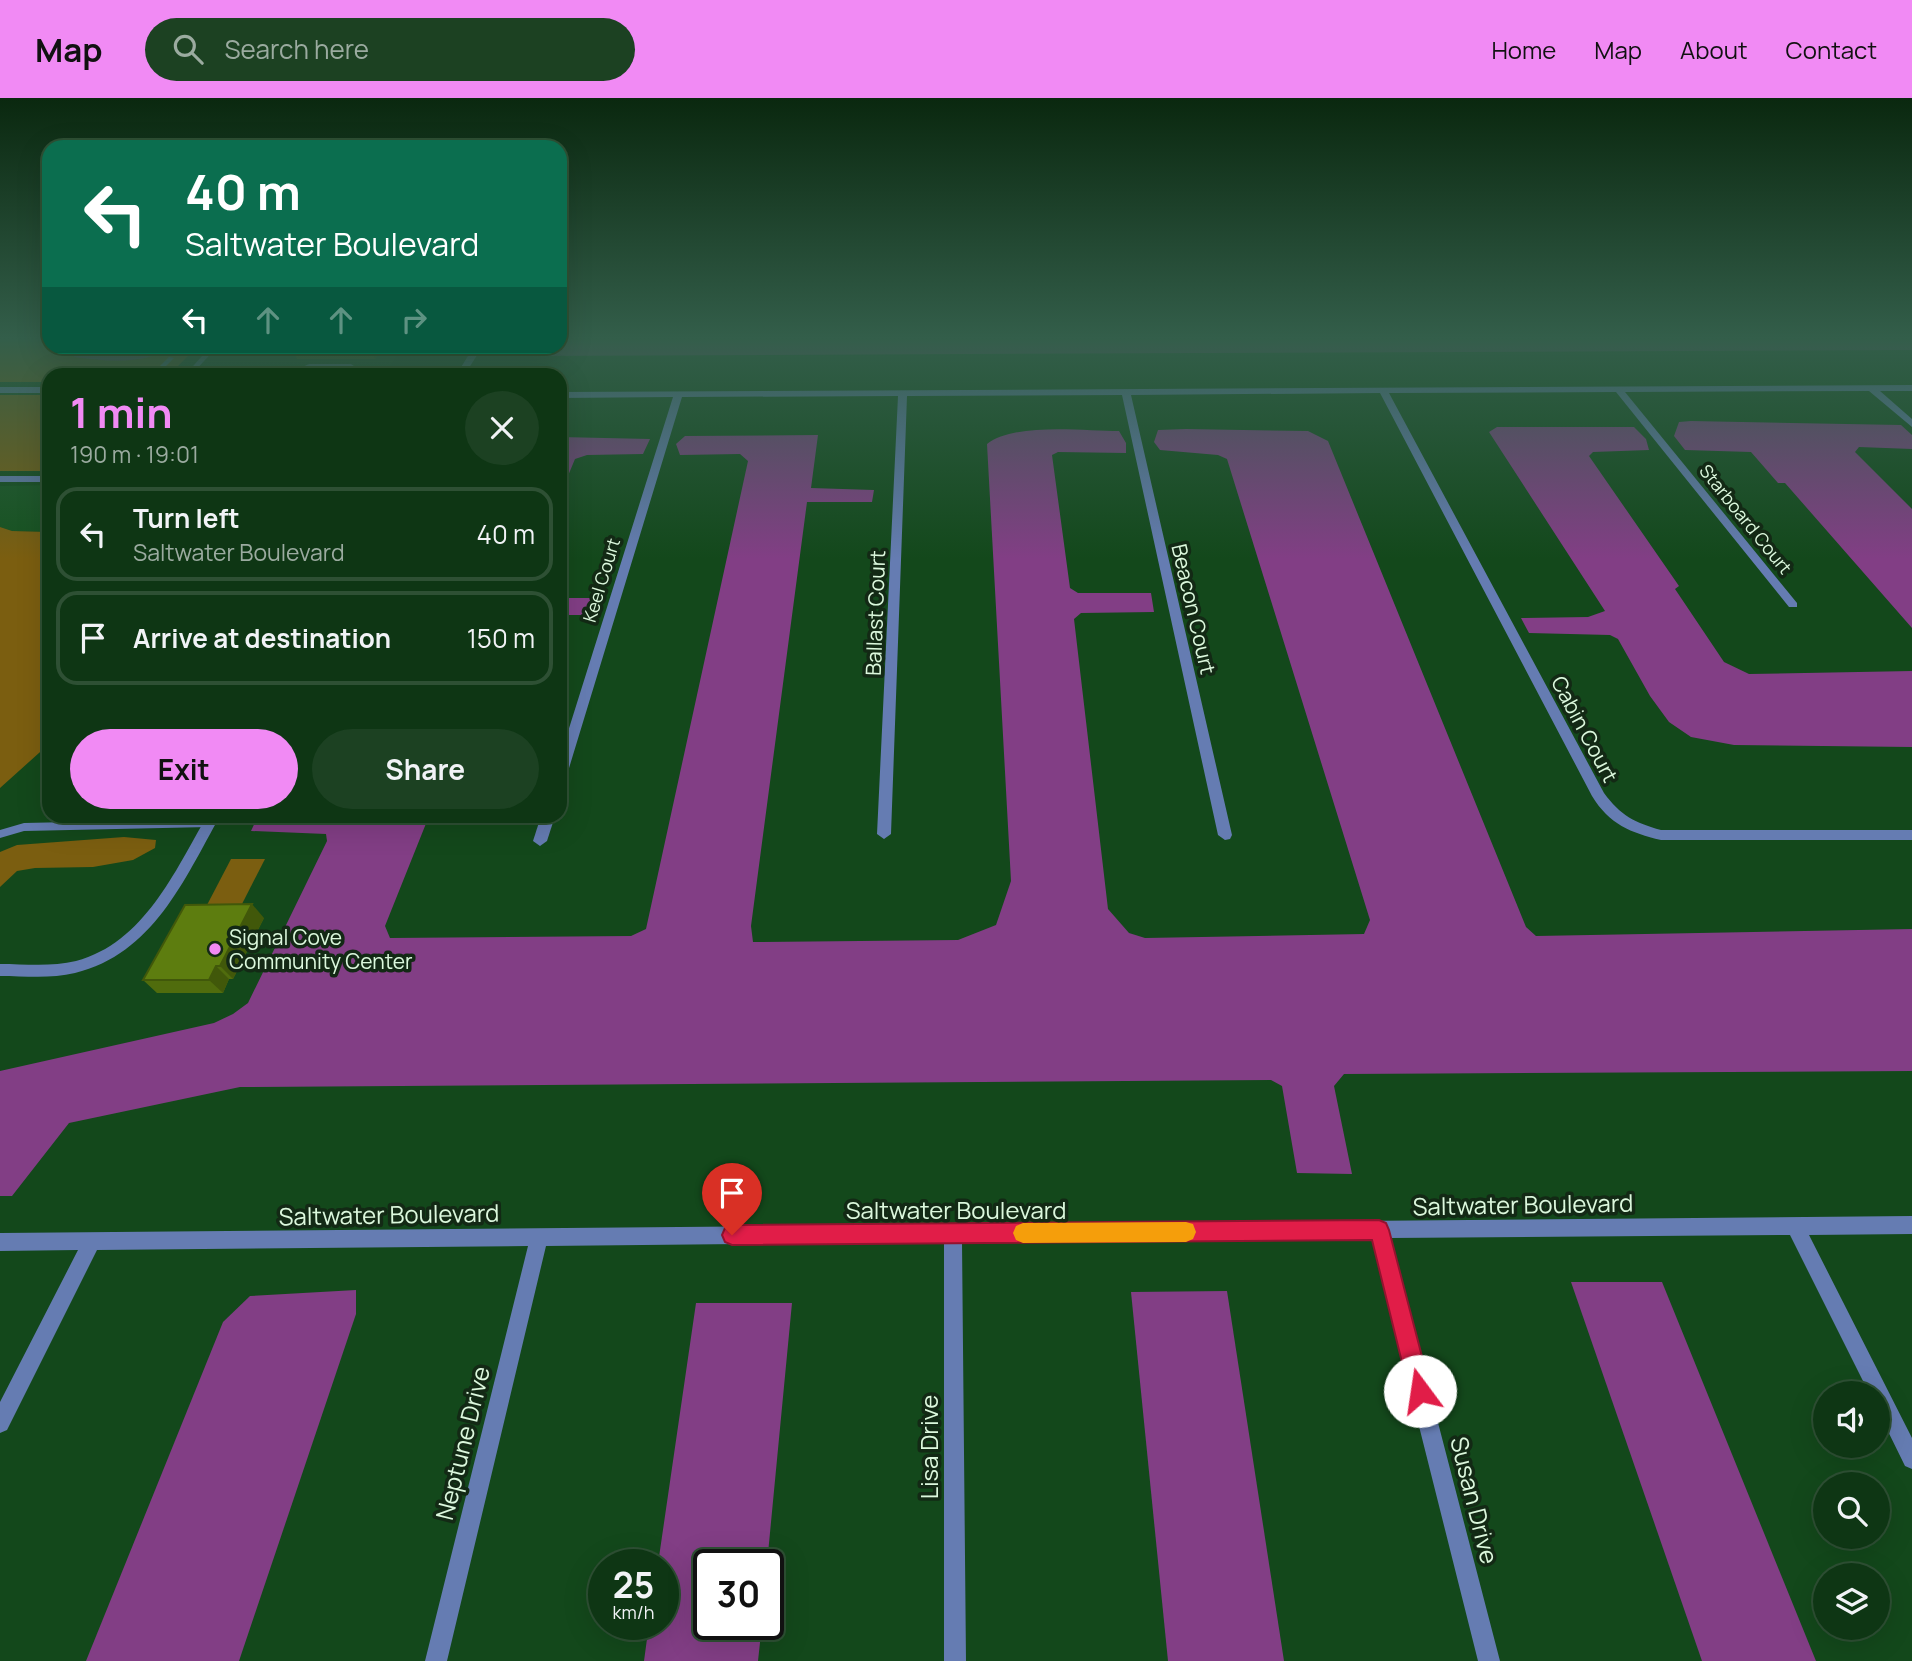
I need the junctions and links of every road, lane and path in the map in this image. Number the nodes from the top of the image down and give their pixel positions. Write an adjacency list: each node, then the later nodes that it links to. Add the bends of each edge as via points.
1 (672, 413): 9 (street, Keel Court)
2 (902, 413): 14 (street, Ballast Court)
3 (1131, 413): 15 (street, Beacon Court)
4 (1395, 413): 16 (street, Cabin Court, via 1613,817 1661,835)
5 (1637, 413): 8 (street, Starboard Court)
6 (42, 478): 7 (street)
7 (0, 479)
8 (1793, 604)
9 (567, 755)
10 (118, 823): 13 (lane, via 24,827)
11 (209, 823): 18 (street, via 156,915 127,943 75,967)
12 (546, 823): 17 (street)
13 (0, 834)
14 (884, 834)
15 (1225, 835)
16 (1912, 835)
17 (540, 841)
18 (0, 970)
19 (1912, 1225): 20 (street, Saltwater Boulevard)
20 (1795, 1226): 21 (street, Saltwater Boulevard); 27 (street)
21 (1379, 1230): 22 (street, Saltwater Boulevard); 30 (street, Susan Drive)
22 (953, 1234): 23 (street, Saltwater Boulevard); 29 (street, Lisa Drive)
23 (539, 1237): 24 (street, Saltwater Boulevard); 28 (street, Neptune Drive)
24 (92, 1241): 25 (street, Saltwater Boulevard); 26 (street)
25 (0, 1242)
26 (0, 1423)
27 (1912, 1459)
28 (436, 1661)
29 (955, 1661)
30 (1489, 1661)

